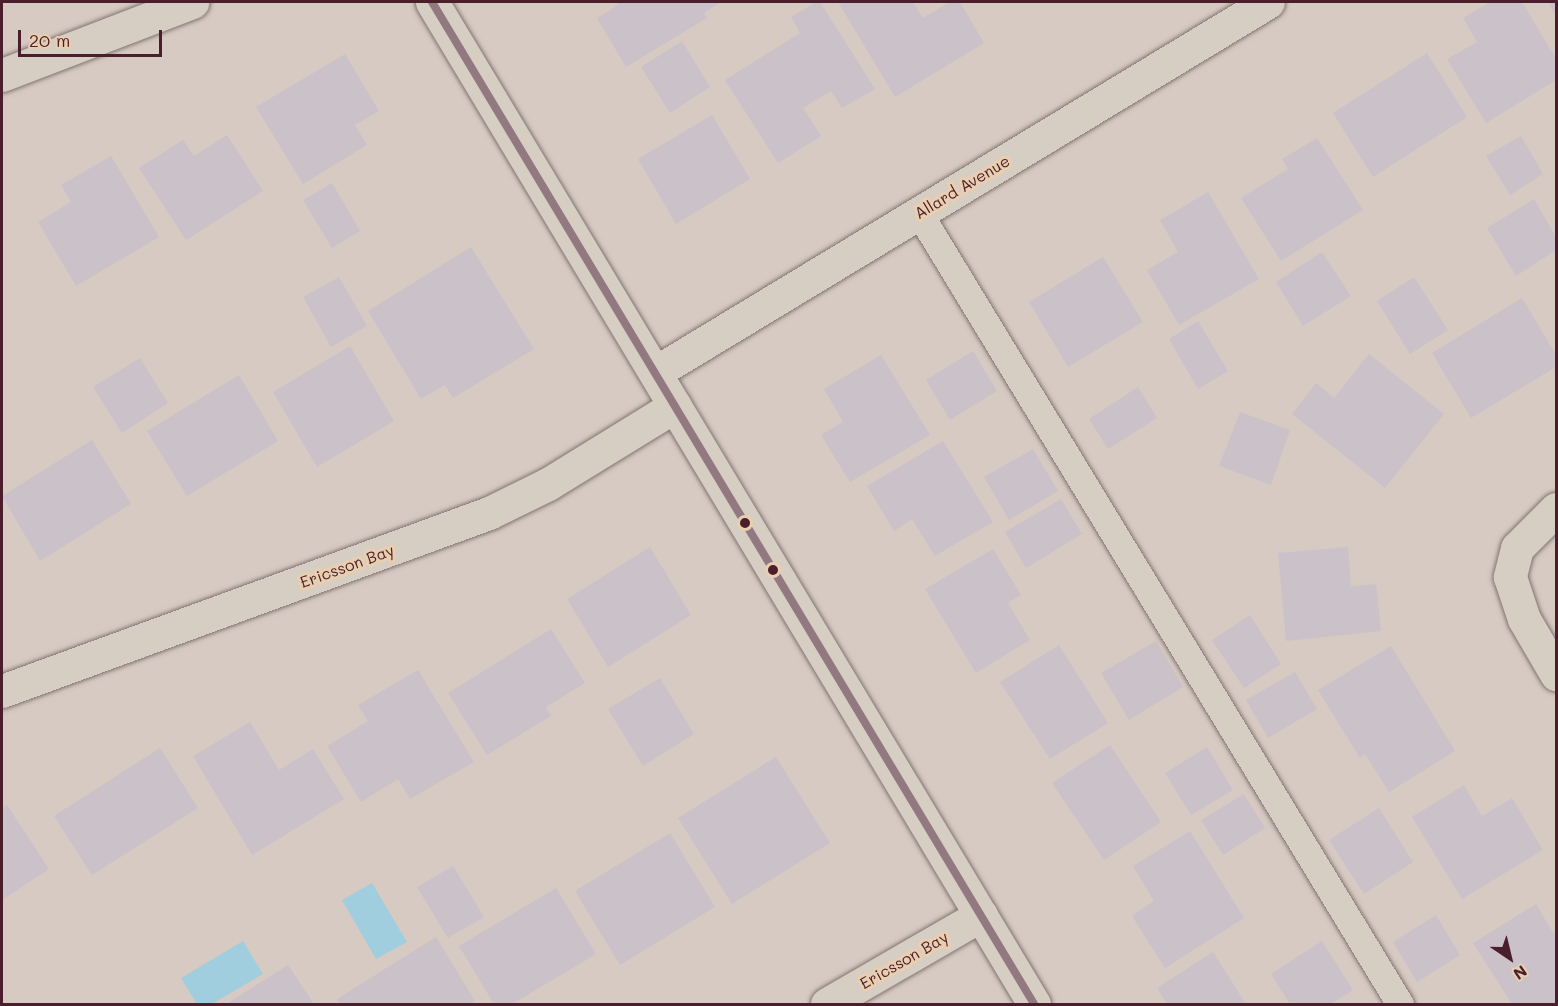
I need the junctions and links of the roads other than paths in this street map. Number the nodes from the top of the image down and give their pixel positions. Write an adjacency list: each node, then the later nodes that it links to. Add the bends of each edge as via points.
1 (192, 2): 4 (street)
2 (432, 2): 6 (street)
3 (1268, 2): 5 (street, Allard Avenue)
4 (2, 75)
5 (919, 213): 6 (street, Allard Avenue); 14 (lane)
6 (656, 372): 7 (street)
7 (675, 406): 10 (street, Ericsson Bay, via 548,484 489,513); 11 (street)
8 (1557, 509): 9 (street, via 1517,548 1509,577 1524,619)
9 (1557, 674)
10 (2, 692)
11 (981, 915): 12 (street, Ericsson Bay); 13 (street)
12 (826, 1005)
13 (1034, 1005)
14 (1400, 1005)

